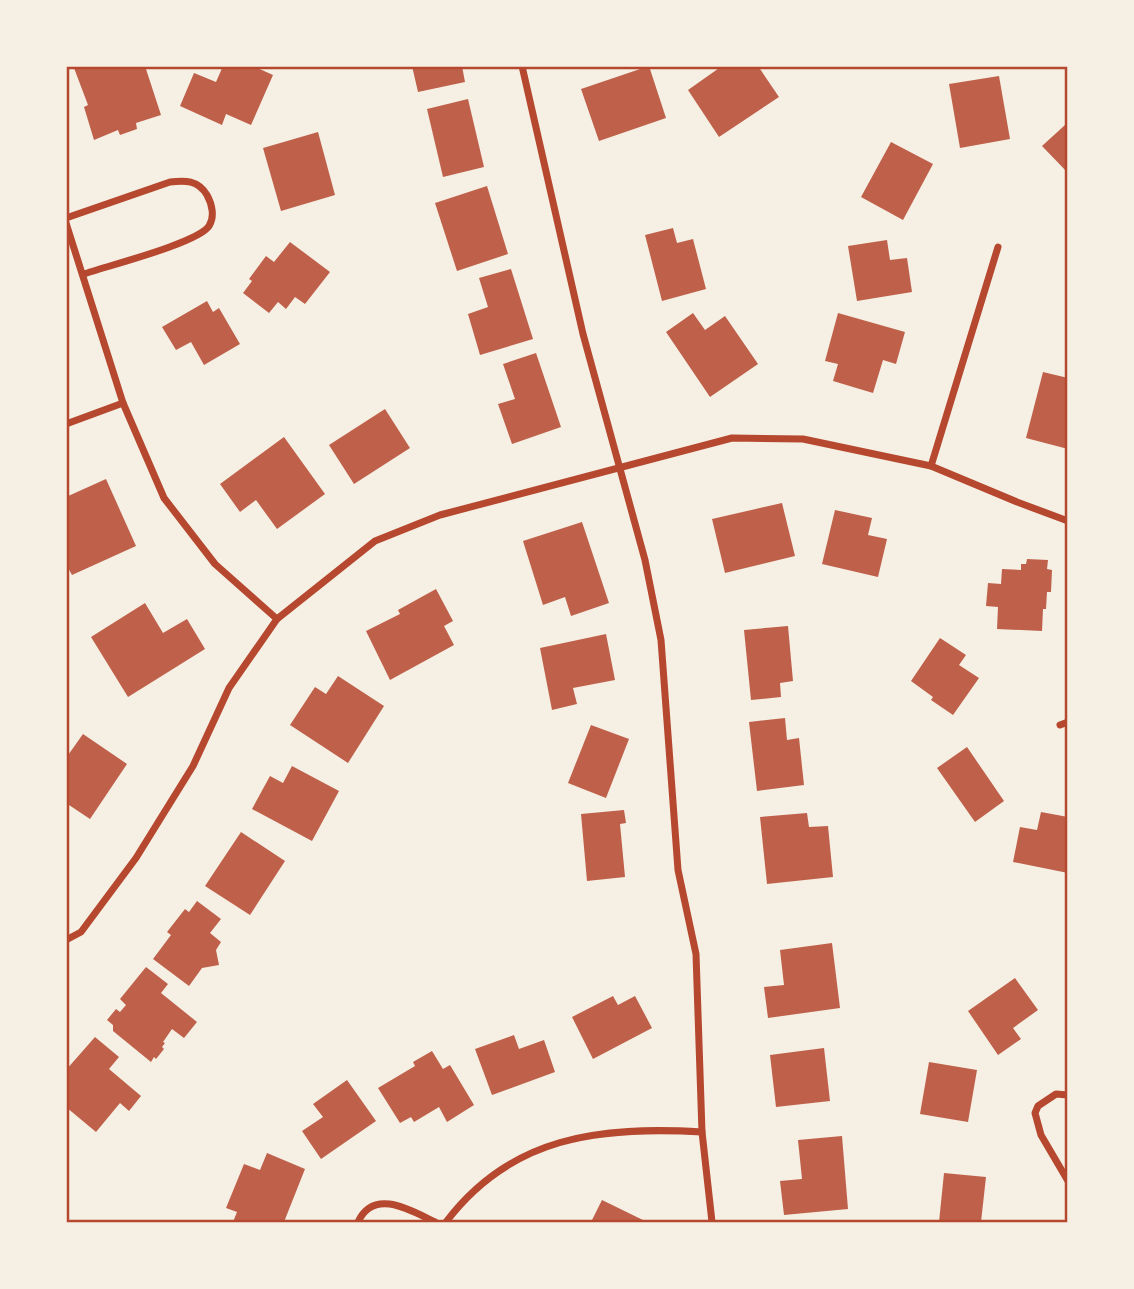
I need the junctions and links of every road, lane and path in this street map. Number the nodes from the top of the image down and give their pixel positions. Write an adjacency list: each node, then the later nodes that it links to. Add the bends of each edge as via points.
1 (522, 66): 8 (street, via 583,334)
2 (66, 221): 4 (street); 4 (street, via 186,180 206,194 212,207 208,228 190,239)
3 (999, 247): 7 (street)
4 (83, 274): 5 (street)
5 (123, 403): 6 (street); 10 (street, via 164,498 215,564)
6 (66, 424)
7 (931, 466): 8 (street, via 803,439 733,438); 9 (street)
8 (620, 467): 10 (street, via 440,515 375,541); 13 (street, via 662,640 678,870 696,954)
9 (1068, 521)
10 (276, 620): 11 (street, via 229,688 193,766 136,858 81,932)
11 (66, 940)
12 (1068, 1095): 14 (street, via 1056,1094 1035,1113 1041,1135)
13 (702, 1132): 17 (street, via 593,1134 541,1148 500,1168 463,1200); 18 (street)
14 (1068, 1181)
15 (358, 1223): 16 (street, via 371,1207 384,1203)
16 (435, 1223)
17 (446, 1223)
18 (712, 1223)

